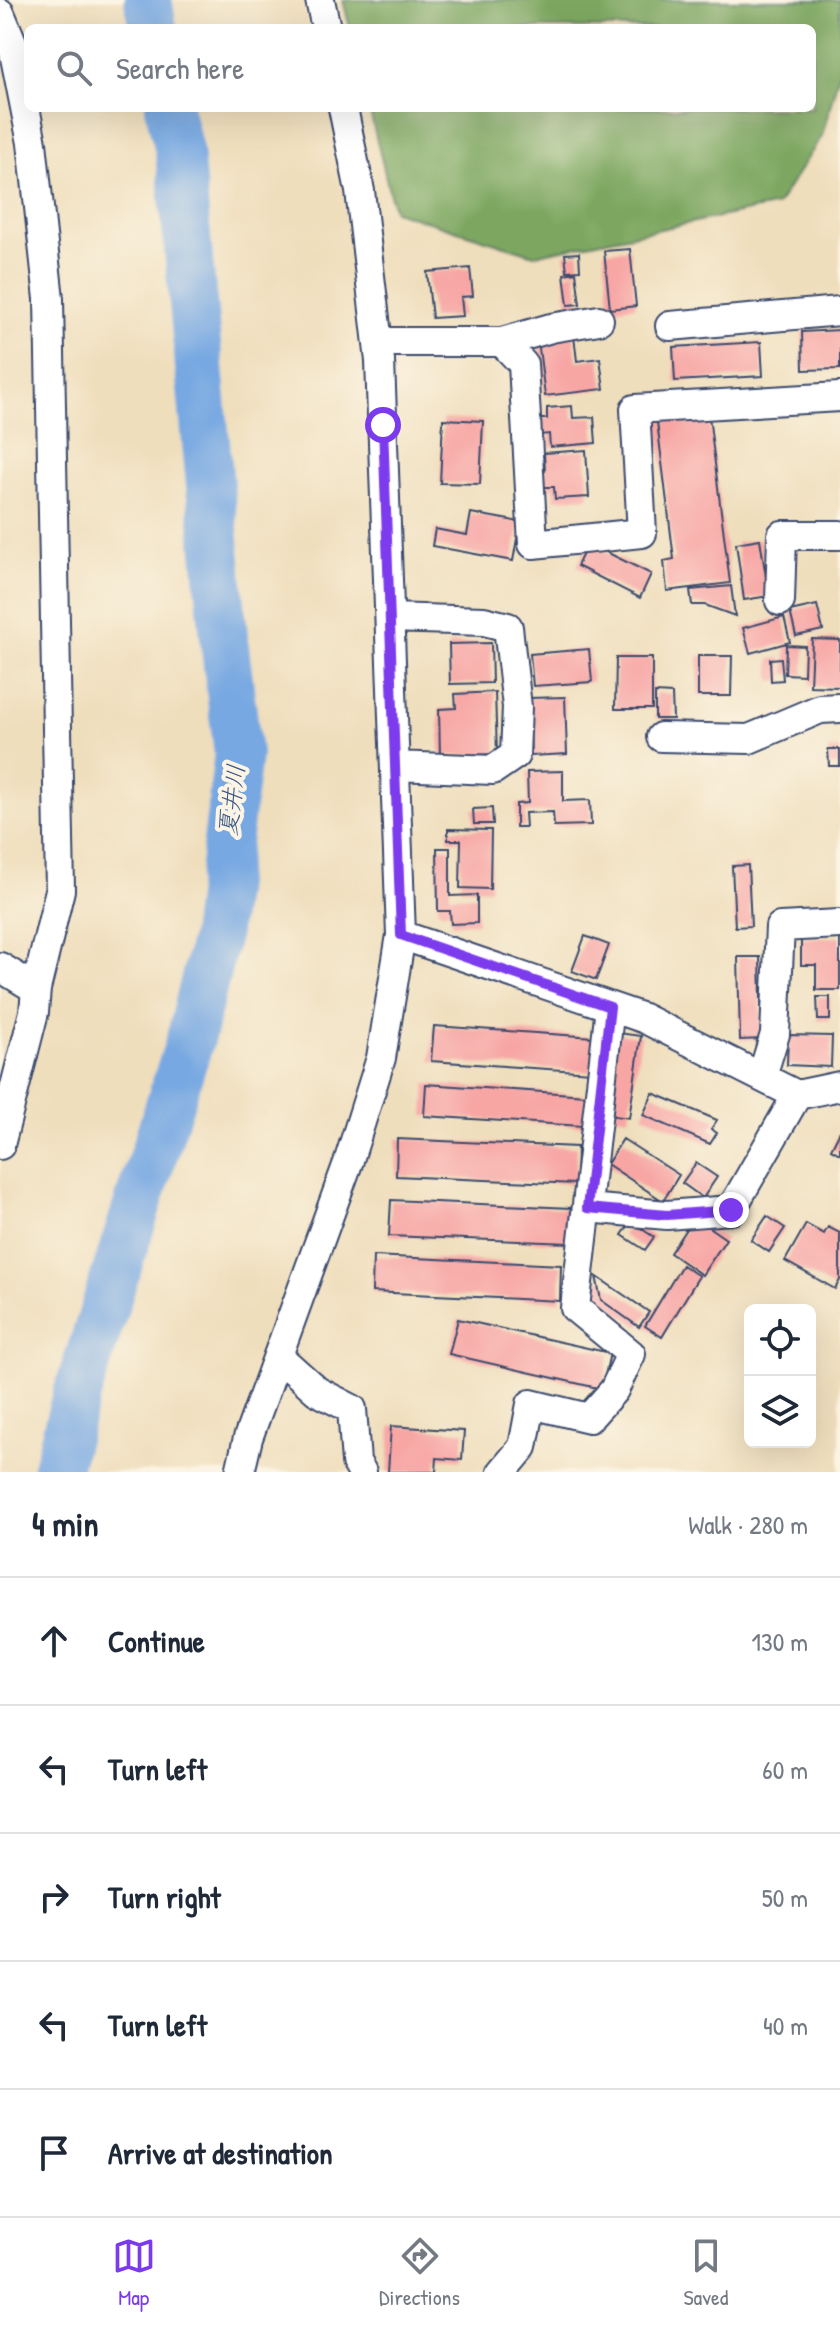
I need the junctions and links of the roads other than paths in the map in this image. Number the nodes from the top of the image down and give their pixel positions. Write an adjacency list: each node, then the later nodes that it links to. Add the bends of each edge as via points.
1 (320, 0): 3 (street)
2 (0, 13): 4 (street, via 12,42)
3 (325, 24)
4 (24, 103)
5 (26, 112): 21 (street, via 49,299 60,890)
6 (344, 112): 10 (street, via 360,191)
7 (840, 311): 9 (street)
8 (599, 320): 11 (street)
9 (670, 326)
10 (378, 342): 11 (street); 15 (street)
11 (502, 342): 12 (street, via 523,364 533,544 642,533 635,409)
12 (840, 397)
13 (840, 535): 14 (street, via 782,535)
14 (780, 601)
15 (390, 618): 18 (street); 18 (street, via 484,621 508,627 517,707 515,755 493,770)
16 (840, 708): 17 (street, via 820,709 749,739)
17 (661, 737)
18 (395, 766): 20 (street)
19 (840, 924): 23 (street, via 780,927 775,1034)
20 (401, 935): 22 (street); 28 (street, via 381,1058)
21 (12, 979): 26 (street, via 34,1012)
22 (610, 1007): 23 (street); 27 (street)
23 (762, 1076): 25 (street)
24 (840, 1086): 25 (street)
25 (797, 1095): 27 (street, via 731,1210 667,1215)
26 (0, 1145)
27 (587, 1208): 31 (street, via 575,1308 631,1354 614,1390 589,1418 531,1404 523,1447)
28 (278, 1356): 29 (street); 30 (street, via 317,1391 352,1409 356,1462)
29 (240, 1472)
30 (362, 1472)
31 (502, 1472)

